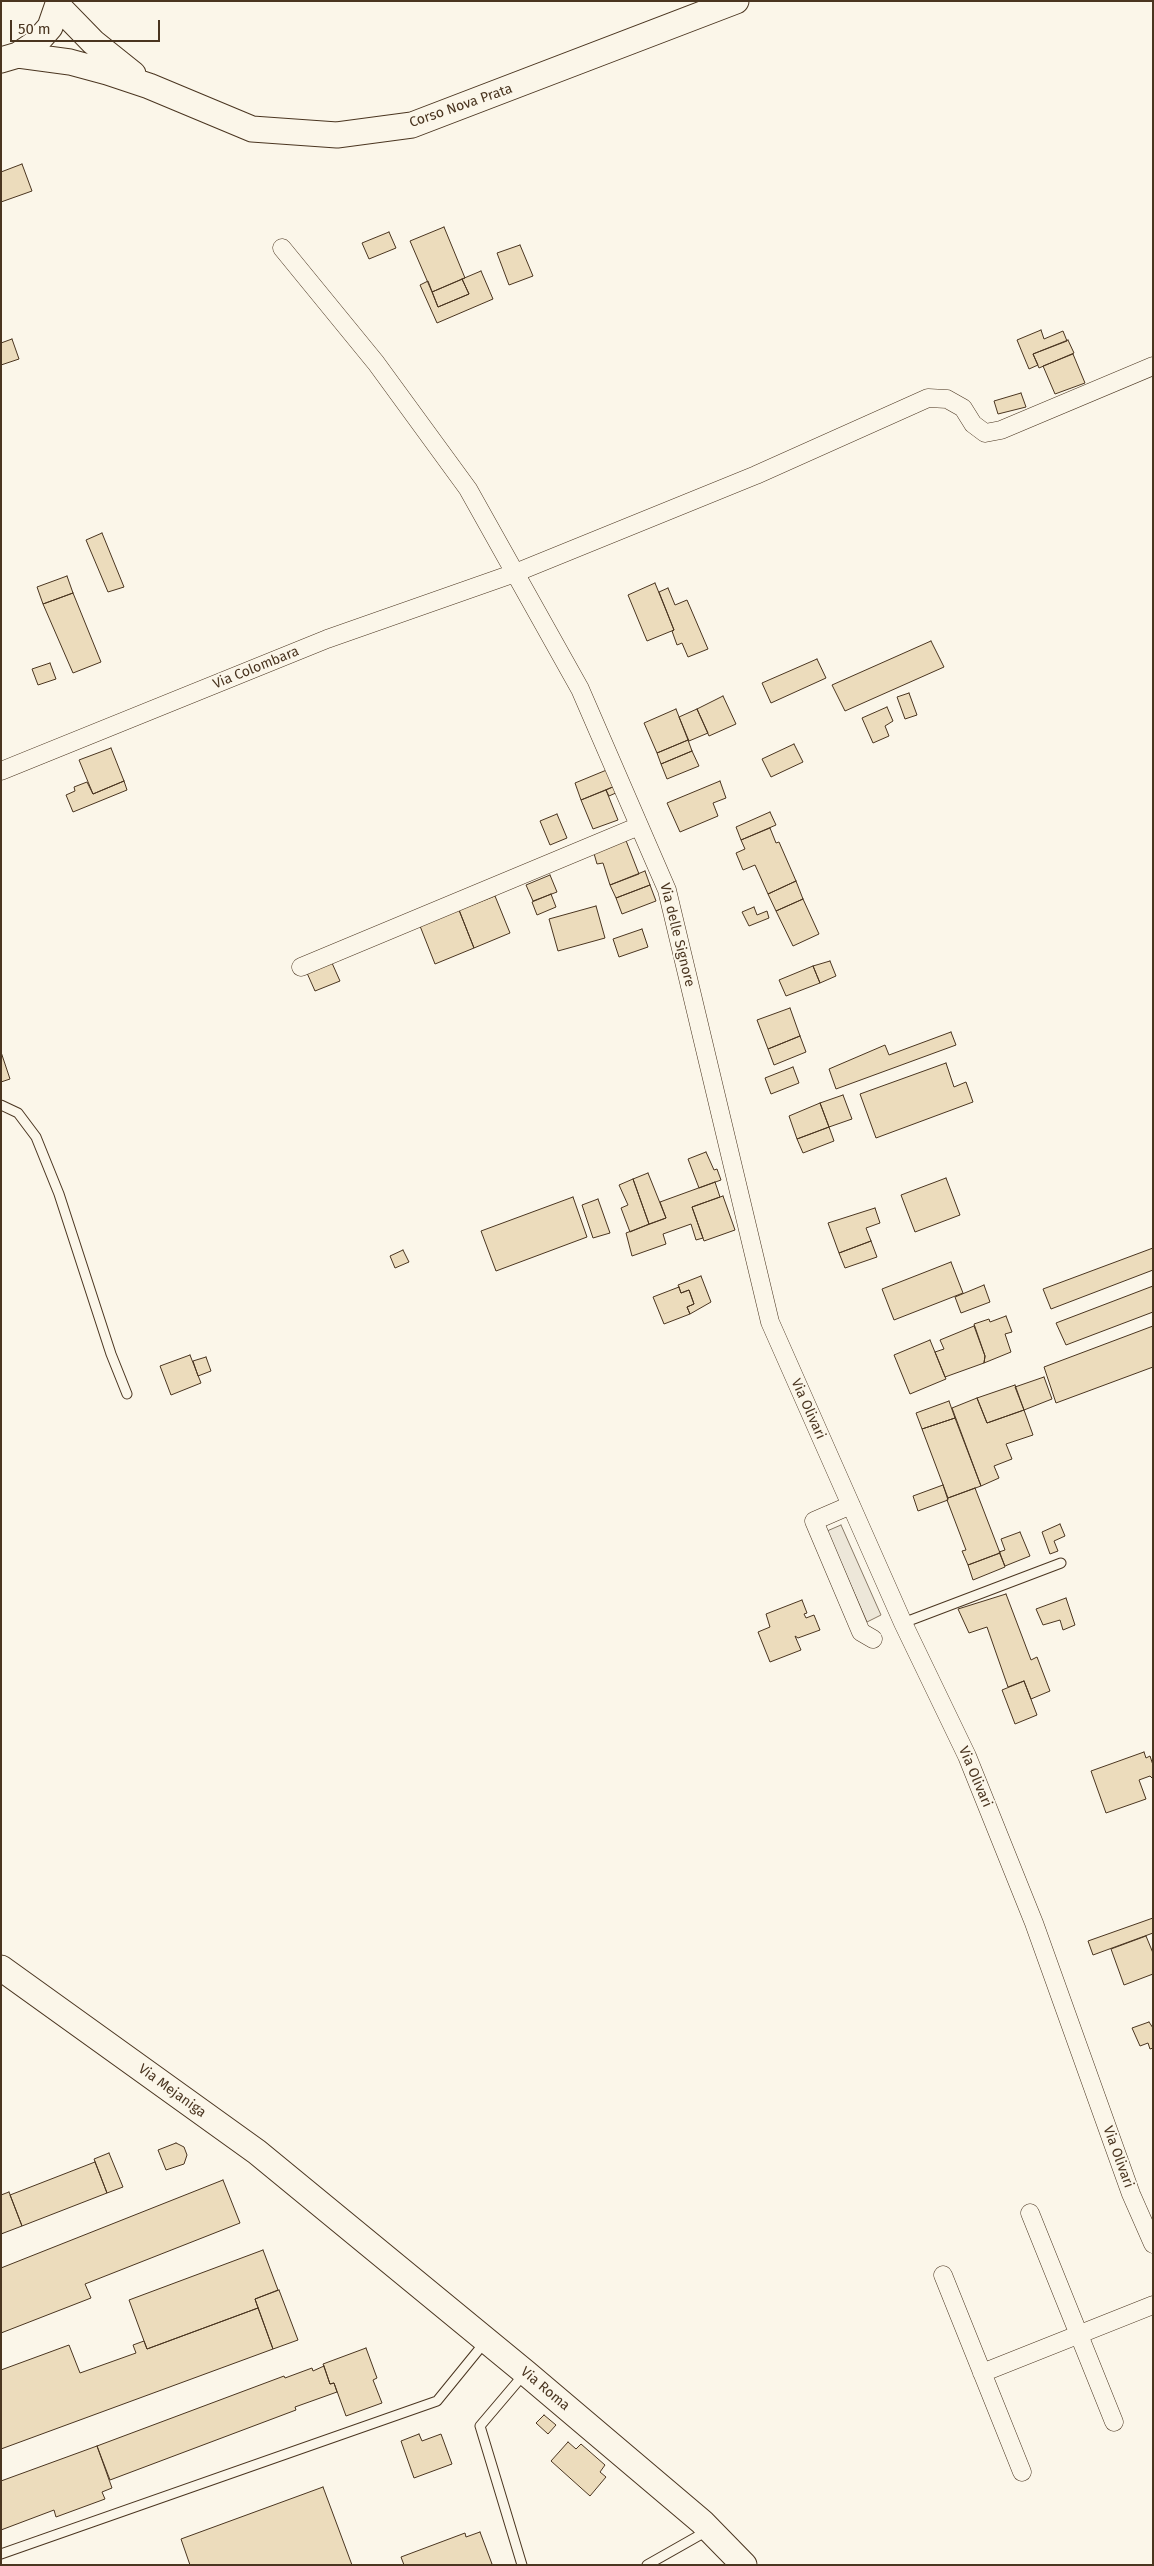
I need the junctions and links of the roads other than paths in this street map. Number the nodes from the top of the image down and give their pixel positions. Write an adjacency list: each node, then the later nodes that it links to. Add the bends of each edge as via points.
1 (736, 1): 4 (main road, Corso Nova Prata, via 412,125 337,135 252,129)
2 (58, 4): 3 (main road, via 50,27 36,44); 4 (main road, Corso Nova Prata, via 93,42)
3 (10, 58): 4 (main road, Corso Nova Prata, via 70,62)
4 (149, 86)
5 (282, 248): 7 (street, Via delle Signore, via 376,363 468,489)
6 (1153, 366): 7 (street, Via Colombara, via 1001,430 985,433 973,424 963,408 947,399 928,398 756,475)
7 (515, 573): 8 (street, Via Colombara, via 327,639); 9 (street, Via delle Signore, via 580,689)
8 (1, 771)
9 (639, 826): 10 (street); 12 (street, Via delle Signore, via 667,890)
10 (301, 966)
11 (1, 1106): 13 (lane, via 18,1113 36,1137 59,1194)
12 (770, 1322): 14 (street, Via Olivari)
13 (127, 1394)
14 (850, 1506): 16 (street, Via Olivari); 17 (street, via 814,1521 861,1632)
15 (1060, 1563): 16 (lane)
16 (903, 1623): 21 (street, Via Olivari, via 967,1756 1034,1924 1131,2194)
17 (874, 1639)
18 (1, 1968): 20 (main road, Via Mejaniga, via 257,2152)
19 (1030, 2213): 24 (street)
20 (340, 2219): 25 (main road, Via Roma)
21 (1153, 2244)
22 (943, 2275): 27 (street)
23 (1153, 2305): 24 (street)
24 (1080, 2334): 27 (street); 28 (street)
25 (487, 2340): 26 (main road, Via Roma); 31 (lane, via 437,2402)
26 (526, 2373): 30 (main road, Via Roma); 32 (lane, via 480,2426)
27 (982, 2373): 29 (street)
28 (1114, 2422)
29 (1022, 2472)
30 (709, 2530): 33 (lane); 34 (main road, Via Roma)
31 (1, 2554)
32 (522, 2565)
33 (647, 2565)
34 (744, 2565)

